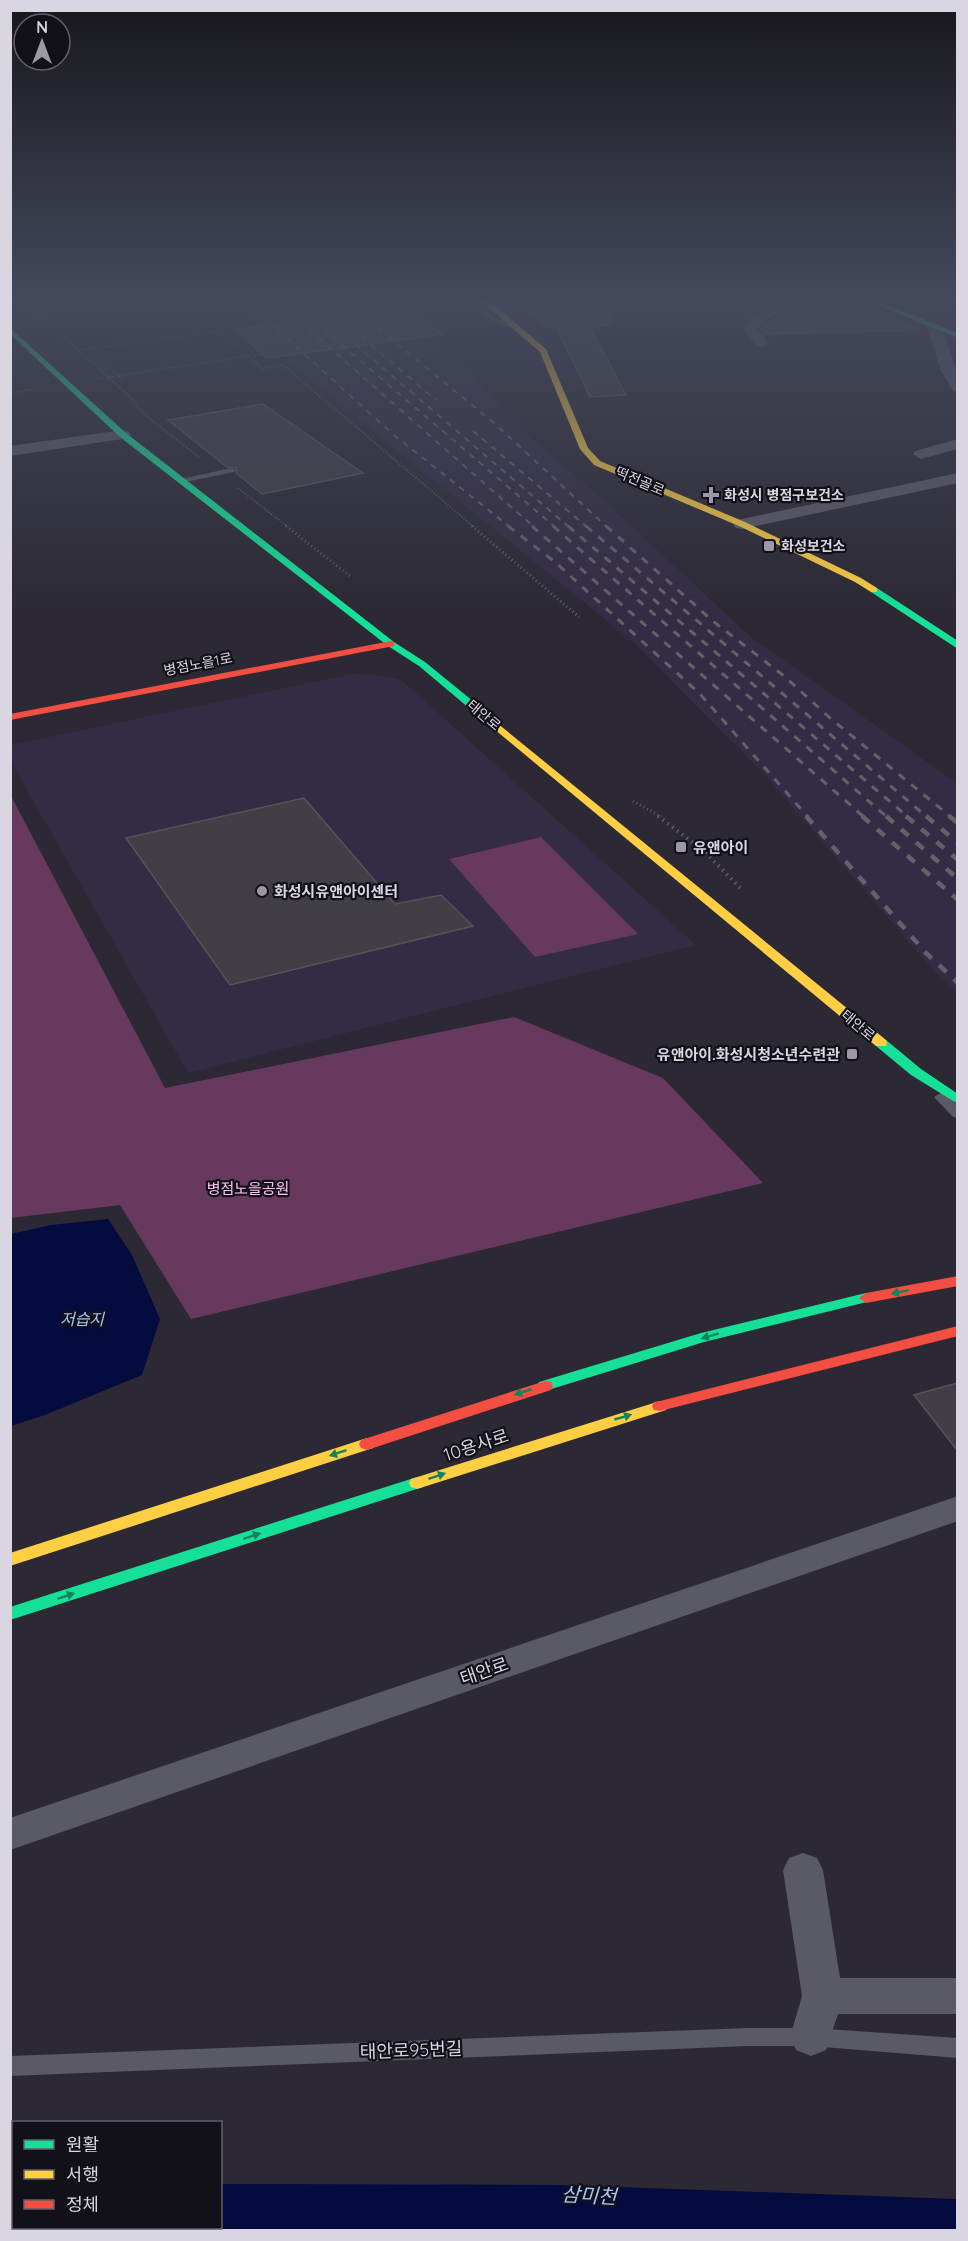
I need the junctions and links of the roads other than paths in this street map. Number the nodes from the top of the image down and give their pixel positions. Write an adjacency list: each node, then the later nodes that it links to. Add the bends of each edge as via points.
1 (89, 403): 3 (street, 태안로)
2 (565, 403): 10 (street, 떡전골로, via 585,449 597,463)
3 (123, 435): 5 (street); 9 (street, 태안로)
4 (957, 444): 6 (street)
5 (10, 451)
6 (921, 454)
7 (231, 470): 9 (lane)
8 (957, 478): 10 (street)
9 (181, 480): 11 (street, 태안로)
10 (742, 524): 12 (street, 떡전골로, via 858,580)
11 (391, 644): 13 (street, 병점노을1로); 14 (street, 태안로, via 422,664)
12 (957, 646)
13 (10, 717)
14 (916, 1072): 15 (street, 태안로); 16 (lane)
15 (957, 1100)
16 (957, 1114)
17 (957, 1281): 20 (street, one-way to 20, via 722,1333 590,1371)
18 (957, 1330): 21 (street, 10용사로, one-way to 18, via 596,1425)
19 (957, 1508): 22 (street, 태안로)
20 (10, 1560)
21 (10, 1614)
22 (10, 1834)
23 (803, 1870): 24 (street)
24 (823, 1996): 25 (street); 26 (street)
25 (957, 1996)
26 (811, 2037): 27 (lane, 태안로95번길); 28 (lane, 태안로95번길)
27 (957, 2048)
28 (10, 2066)

